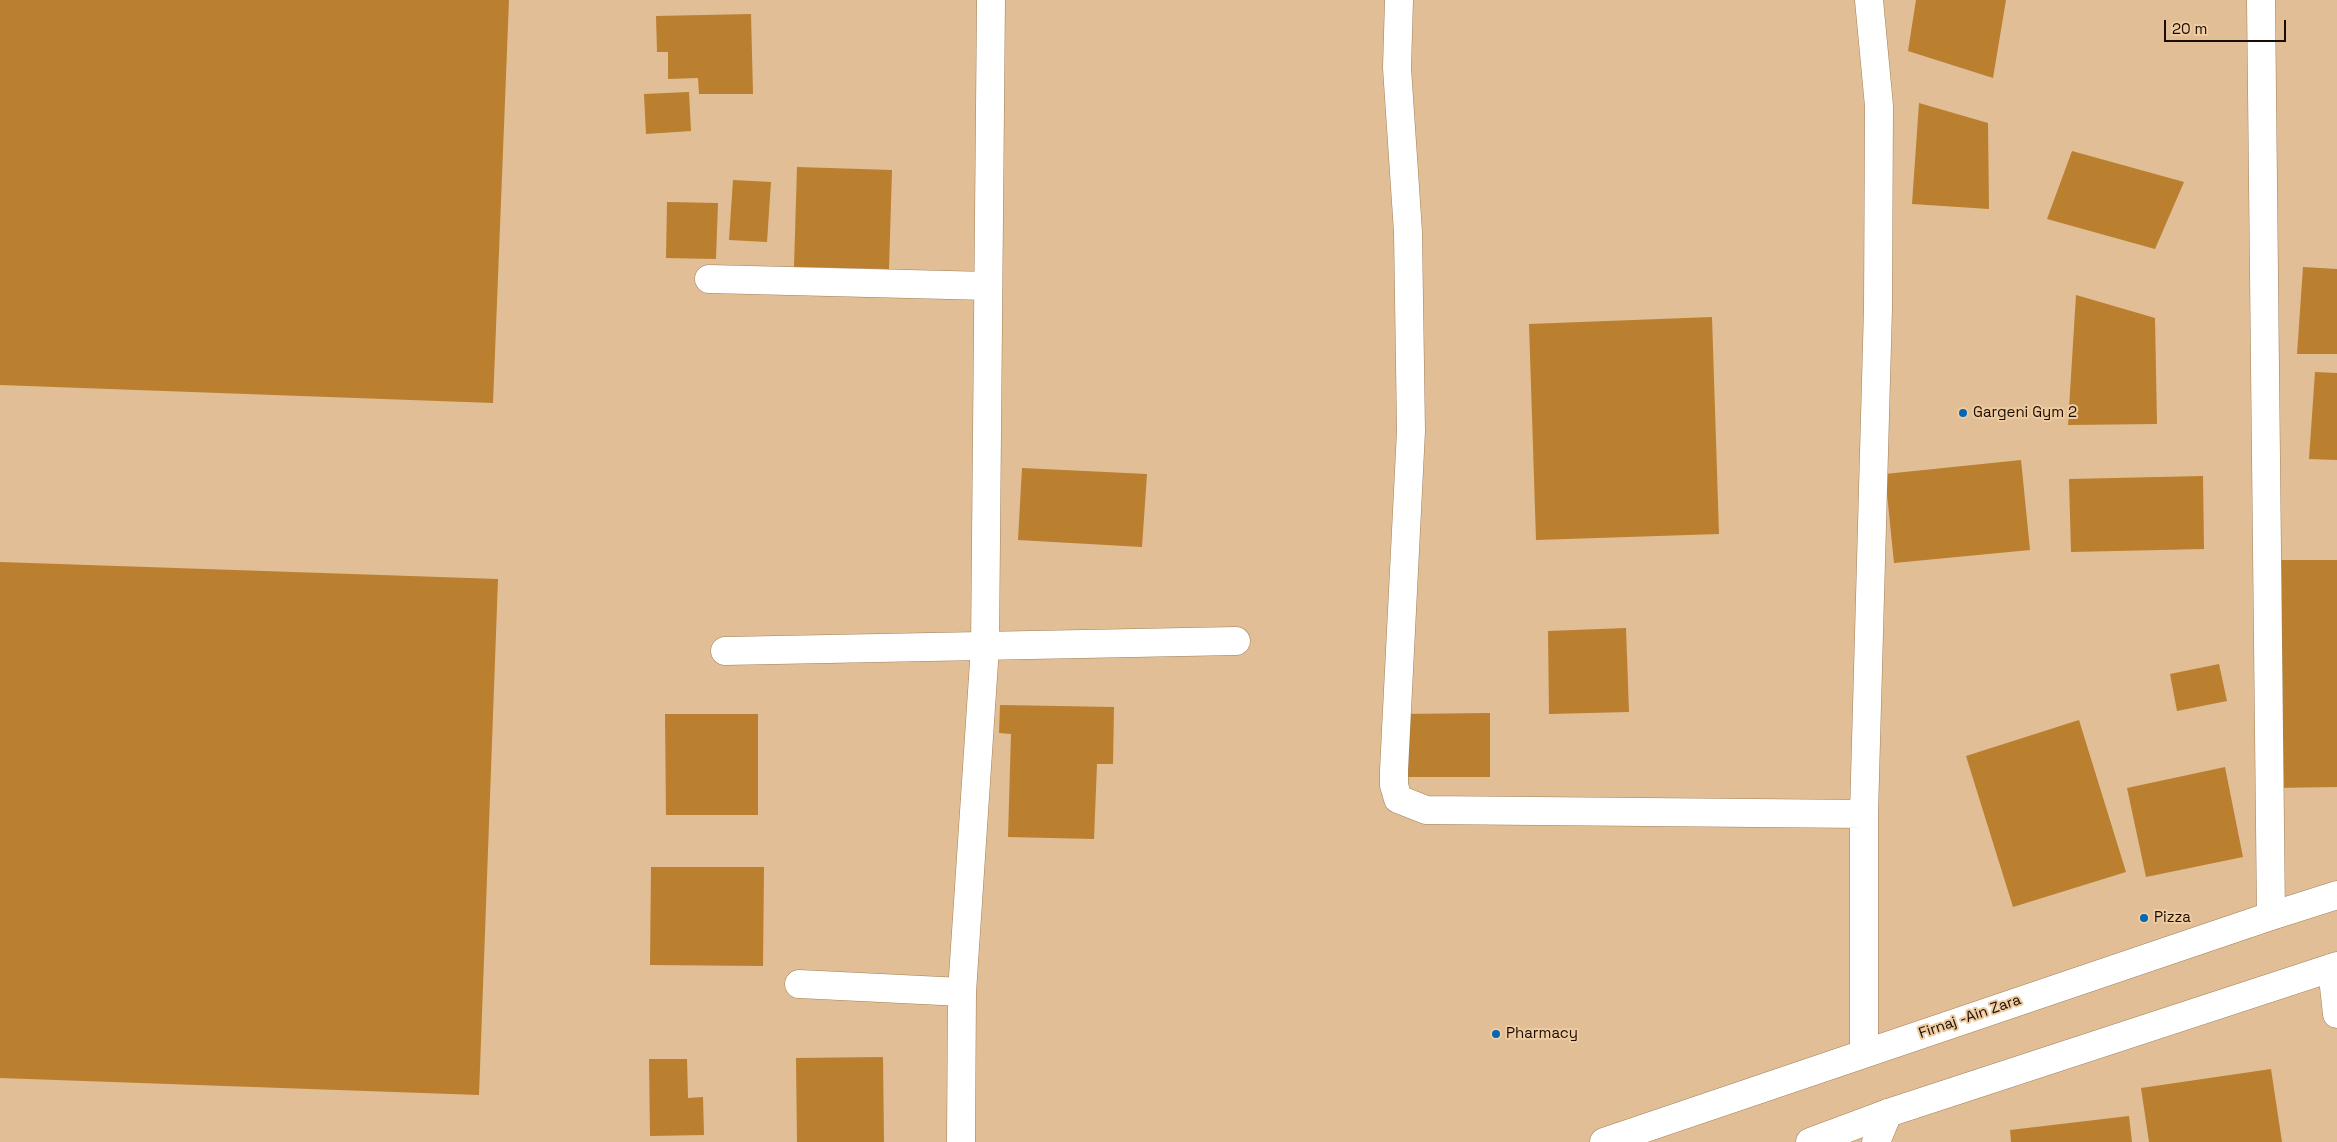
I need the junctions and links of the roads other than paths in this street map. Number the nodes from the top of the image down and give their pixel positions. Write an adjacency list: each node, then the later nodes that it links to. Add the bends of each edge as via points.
1 (991, 0): 6 (street)
2 (1399, 0): 10 (street, via 1397,68 1408,232 1411,431 1394,770 1398,799 1426,810)
3 (1869, 0): 10 (street, via 1879,106 1878,298)
4 (2261, 0): 12 (street)
5 (709, 279): 6 (street)
6 (988, 286): 8 (street)
7 (1236, 641): 8 (street)
8 (985, 647): 9 (street); 15 (street)
9 (725, 651)
10 (1864, 814): 17 (street)
11 (2337, 896): 12 (street, Firnaj -Ain Zara)
12 (2270, 916): 17 (street, Firnaj -Ain Zara)
13 (2335, 967): 16 (street); 18 (street)
14 (799, 984): 15 (street)
15 (962, 992): 19 (street)
16 (2337, 1014)
17 (1864, 1052): 20 (street, Firnaj -Ain Zara)
18 (1888, 1113): 21 (street); 22 (street)
19 (961, 1142)
20 (1604, 1142)
21 (1810, 1142)
22 (1876, 1142)

